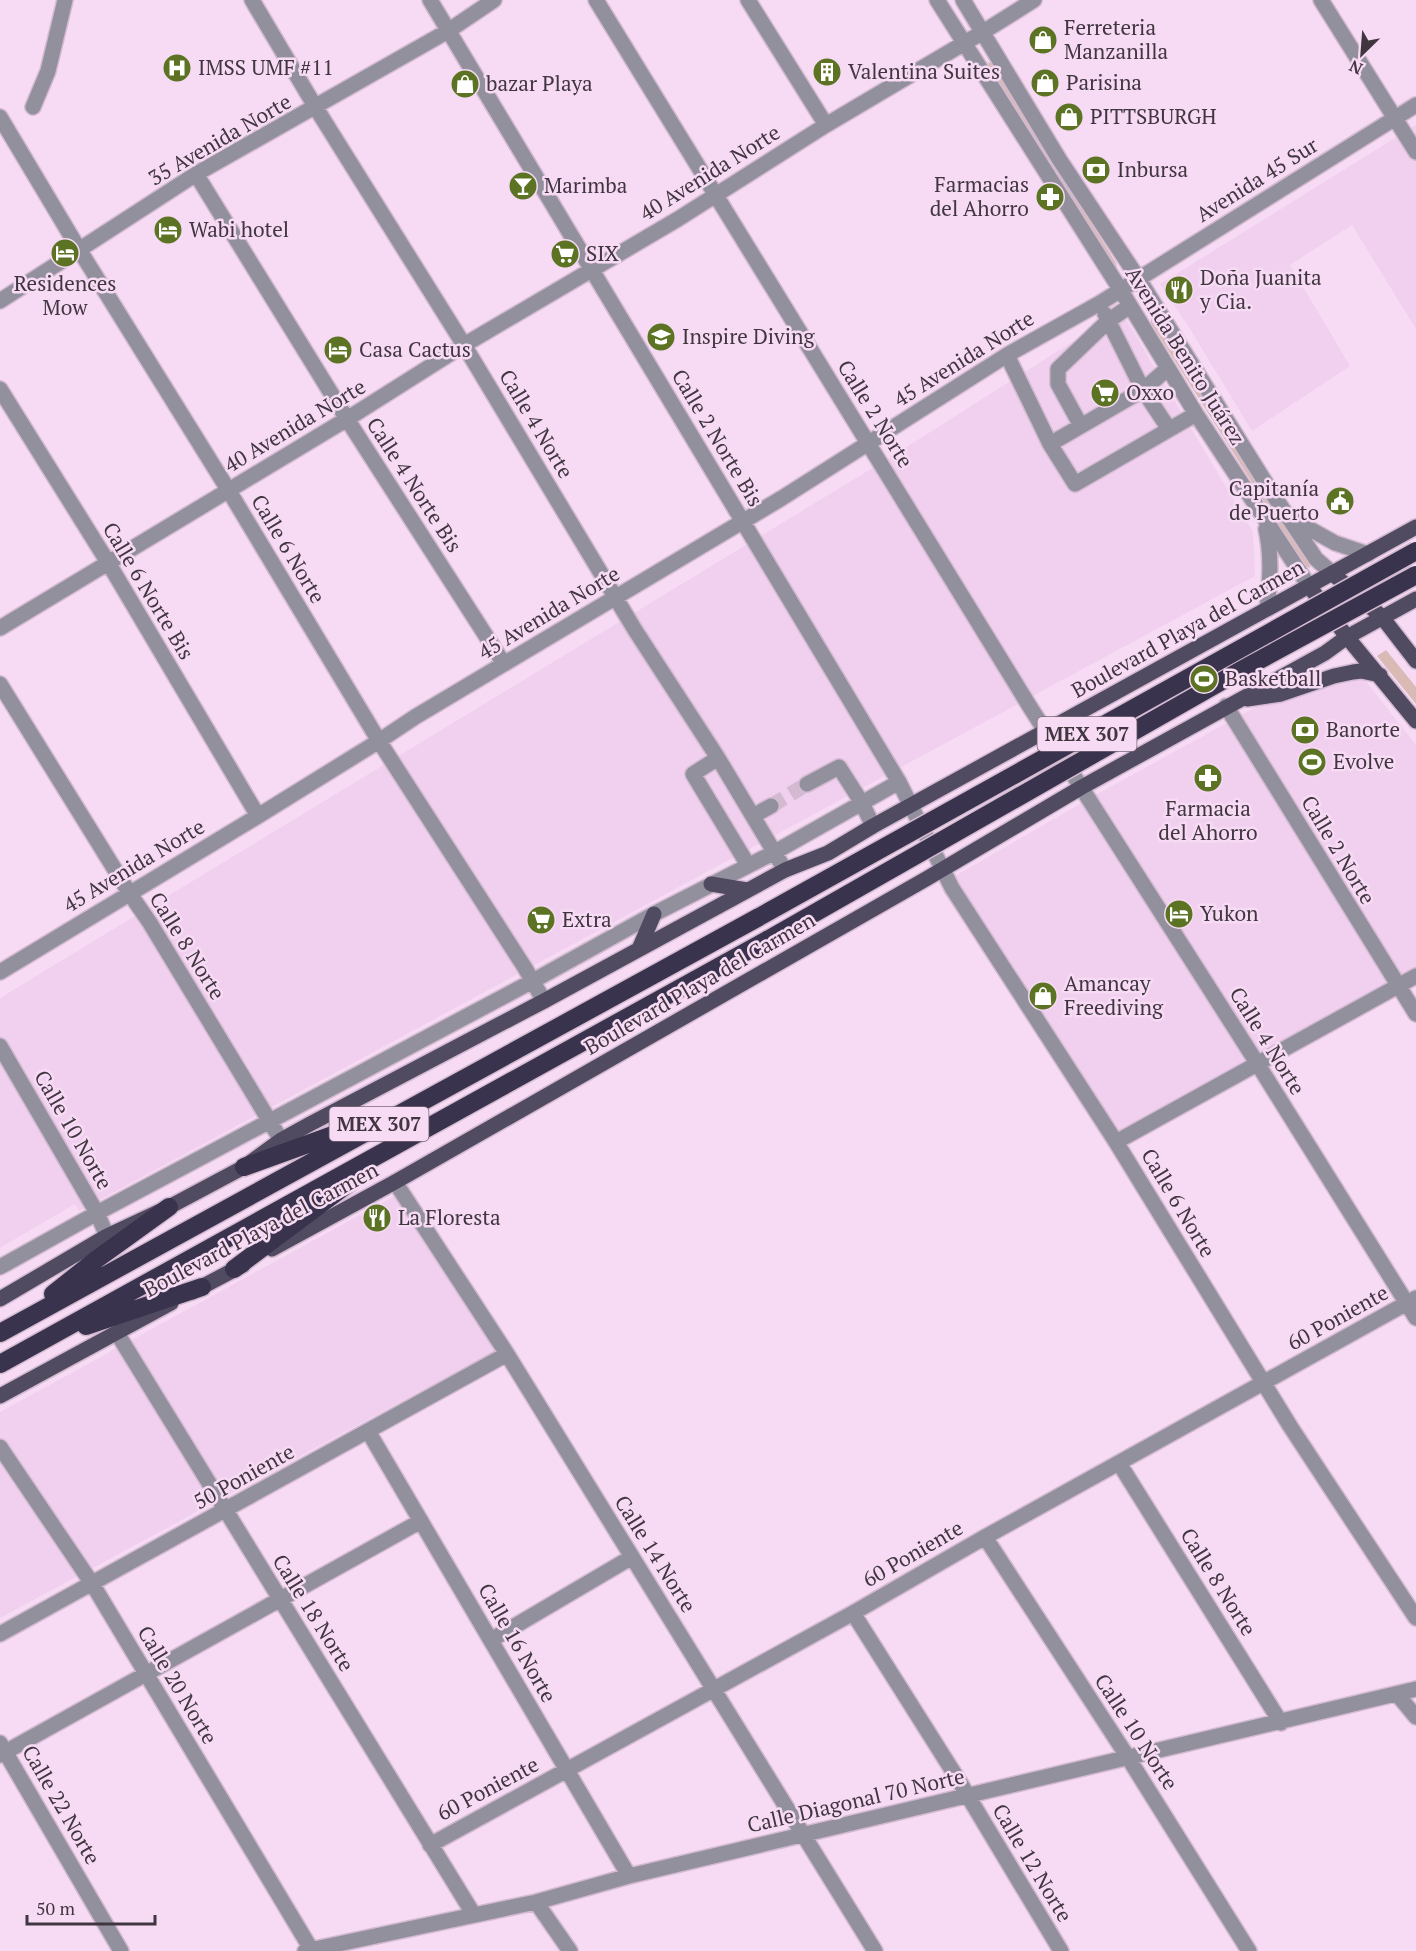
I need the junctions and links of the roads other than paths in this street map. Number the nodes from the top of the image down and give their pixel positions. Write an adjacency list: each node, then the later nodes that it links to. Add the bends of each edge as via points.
1 (65, 0): 15 (street, via 48,71)
2 (252, 0): 16 (street, Calle 4 Norte)
3 (430, 0): 11 (street, Calle 2 Norte Bis)
4 (494, 0): 11 (street, 35 Avenida Norte)
5 (597, 0): 22 (street, Calle 2 Norte)
6 (748, 0): 19 (street)
7 (937, 0): 13 (street, Avenida Benito Juárez)
8 (963, 0): 12 (street, Avenida Benito Juárez)
9 (1034, 0): 12 (street, 40 Avenida Norte)
10 (1321, 0): 18 (street)
11 (448, 31): 16 (street, 35 Avenida Norte); 24 (street, Calle 2 Norte Bis)
12 (983, 32): 13 (street, 40 Avenida Norte); 25 (street, Avenida Benito Juárez, via 1059,159)
13 (963, 43): 19 (street, 40 Avenida Norte); 26 (street, Avenida Benito Juárez)
14 (1416, 105): 18 (street, Avenida 45 Sur)
15 (33, 107)
16 (316, 108): 21 (street, 35 Avenida Norte); 31 (street, Calle 4 Norte)
17 (0, 117): 23 (street, Calle 6 Norte)
18 (1395, 118): 20 (street); 25 (street, Avenida 45 Sur)
19 (826, 125): 22 (street, 40 Avenida Norte)
20 (1416, 152)
21 (196, 174): 23 (street, 35 Avenida Norte); 37 (street, Calle 4 Norte Bis)
22 (717, 195): 24 (street, 40 Avenida Norte); 40 (street, Calle 2 Norte)
23 (80, 251): 27 (street, 35 Avenida Norte); 42 (street, Calle 6 Norte)
24 (591, 270): 31 (street, 40 Avenida Norte); 45 (street, Calle 2 Norte Bis)
25 (1138, 278): 26 (street, Avenida 45 Sur); 43 (street, Avenida Benito Juárez)
26 (1120, 290): 28 (street, 45 Avenida Norte); 29 (street, Avenida Benito Juárez)
27 (0, 301)
28 (1100, 303): 30 (street); 32 (street, 45 Avenida Norte)
29 (1130, 306): 30 (street); 33 (street, Avenida Benito Juárez)
30 (1108, 321): 35 (street); 38 (street, via 1058,369 1058,384)
31 (464, 345): 37 (street, 40 Avenida Norte); 53 (street, Calle 4 Norte)
32 (1007, 355): 40 (street, 45 Avenida Norte); 41 (street)
33 (1167, 369): 35 (street); 36 (street, Avenida Benito Juárez)
34 (0, 389): 49 (street, Calle 6 Norte Bis)
35 (1143, 390): 38 (street); 39 (street)
36 (1196, 414): 39 (street); 44 (street, Avenida Benito Juárez)
37 (347, 419): 42 (street, 40 Avenida Norte); 60 (street, Calle 4 Norte Bis)
38 (1081, 426): 41 (street)
39 (1169, 429): 41 (street, via 1075,484)
40 (869, 444): 45 (street, 45 Avenida Norte); 65 (street, Calle 2 Norte)
41 (1050, 444)
42 (229, 491): 49 (street, 40 Avenida Norte); 66 (street, Calle 6 Norte)
43 (1287, 515): 48 (street, via 1335,543); 50 (street, Avenida Benito Juárez, via 1316,559)
44 (1264, 520): 52 (street, Avenida Benito Juárez); 55 (street, via 1271,572)
45 (743, 522): 53 (street, 45 Avenida Norte); 68 (street, Calle 2 Norte Bis)
46 (1416, 528): 48 (main road, Boulevard Playa del Carmen)
47 (1416, 551): 94 (highway, MEX 307, bridge)
48 (1368, 554): 50 (main road, Boulevard Playa del Carmen)
49 (109, 564): 57 (street, 40 Avenida Norte); 74 (street, Calle 6 Norte Bis)
50 (1332, 573): 52 (main road, Boulevard Playa del Carmen); 56 (main road, Avenida Benito Juárez)
51 (1416, 575): 96 (highway, MEX 307, bridge)
52 (1309, 586): 55 (main road, Boulevard Playa del Carmen); 58 (main road, Avenida Benito Juárez)
53 (616, 598): 60 (street, 45 Avenida Norte); 67 (street, Calle 4 Norte)
54 (1416, 599): 56 (main road, Boulevard Playa del Carmen)
55 (1267, 609): 65 (main road, Boulevard Playa del Carmen)
56 (1382, 617): 58 (main road, Boulevard Playa del Carmen); 59 (main road, Avenida Benito Juárez)
57 (0, 628)
58 (1347, 637): 61 (main road, Avenida Benito Juárez); 63 (main road, Boulevard Playa del Carmen)
59 (1416, 661)
60 (504, 664): 66 (street, 45 Avenida Norte)
61 (1380, 675): 63 (main road, via 1353,672 1281,694); 64 (main road, Avenida Benito Juárez)
62 (0, 684): 83 (street, Calle 8 Norte)
63 (1232, 703): 70 (main road, Boulevard Playa del Carmen); 89 (street, Calle 2 Norte)
64 (1416, 721)
65 (1047, 732): 70 (street, Calle 2 Norte); 73 (main road, Boulevard Playa del Carmen)
66 (379, 741): 74 (street, 45 Avenida Norte); 88 (street, Calle 6 Norte)
67 (718, 758): 75 (street, Calle 4 Norte); 78 (street, via 693,774)
68 (899, 782): 71 (street); 73 (street, Calle 2 Norte Bis)
69 (807, 784): 71 (street, via 839,767)
70 (1082, 787): 79 (main road, Boulevard Playa del Carmen); 93 (street, Calle 4 Norte)
71 (862, 803): 76 (street); 77 (street)
72 (771, 806): 75 (street)
73 (911, 806): 76 (main road, Boulevard Playa del Carmen); 79 (street, Calle 6 Norte)
74 (258, 816): 83 (street, 45 Avenida Norte)
75 (753, 816): 77 (street, Calle 4 Norte)
76 (873, 826): 80 (main road, Boulevard Playa del Carmen, via 828,853)
77 (775, 852): 78 (street); 80 (street, Calle 4 Norte)
78 (748, 865): 81 (street)
79 (941, 869): 98 (street, Calle 6 Norte); 100 (main road, Boulevard Playa del Carmen)
80 (785, 870): 82 (main road, Boulevard Playa del Carmen)
81 (711, 884): 82 (main road); 84 (street)
82 (747, 890): 85 (main road, Boulevard Playa del Carmen)
83 (130, 894): 86 (street, 45 Avenida Norte); 95 (street, Calle 8 Norte)
84 (654, 914): 85 (main road); 88 (street)
85 (639, 949): 90 (main road, Boulevard Playa del Carmen)
86 (0, 972)
87 (1416, 976): 89 (street)
88 (531, 982): 90 (street, Calle 6 Norte); 95 (street)
89 (1398, 986): 91 (street, Calle 2 Norte); 93 (street)
90 (544, 1001): 97 (main road, Boulevard Playa del Carmen)
91 (1416, 1014)
92 (0, 1046): 102 (street, Calle 10 Norte)
93 (1257, 1063): 98 (street); 108 (street, Calle 4 Norte)
94 (407, 1108): 99 (highway); 110 (highway, MEX 307)
95 (269, 1122): 97 (street, Calle 8 Norte); 102 (street)
96 (407, 1139): 105 (highway); 112 (highway, MEX 307)
97 (281, 1140): 99 (main road, Boulevard Playa del Carmen)
98 (1116, 1142): 115 (street, Calle 6 Norte)
99 (244, 1167): 101 (main road, Boulevard Playa del Carmen)
100 (395, 1182): 105 (main road, Boulevard Playa del Carmen); 113 (street, Calle 14 Norte)
101 (169, 1207): 103 (main road, Boulevard Playa del Carmen); 110 (highway)
102 (97, 1214): 103 (street, Calle 10 Norte); 104 (street)
103 (106, 1236): 107 (main road, Boulevard Playa del Carmen)
104 (0, 1267)
105 (234, 1269): 106 (main road, Boulevard Playa del Carmen)
106 (202, 1287): 111 (main road, Boulevard Playa del Carmen); 112 (highway)
107 (0, 1299)
108 (1411, 1301): 109 (street, Calle 4 Norte); 115 (street, 60 Poniente)
109 (1416, 1318)
110 (6, 1329)
111 (117, 1333): 116 (main road, Boulevard Playa del Carmen); 120 (street, Calle 18 Norte)
112 (42, 1341): 114 (highway, MEX 307)
113 (507, 1354): 117 (street, 50 Poniente); 123 (street, Calle 14 Norte)
114 (0, 1364)
115 (1264, 1383): 119 (street, 60 Poniente); 127 (street, Calle 6 Norte)
116 (0, 1396)
117 (368, 1431): 120 (street, 50 Poniente); 121 (street, Calle 16 Norte)
118 (0, 1447): 124 (street, Calle 20 Norte)
119 (1119, 1463): 122 (street, 60 Poniente); 135 (street, Calle 8 Norte)
120 (226, 1511): 124 (street, 50 Poniente); 125 (street, Calle 18 Norte)
121 (421, 1521): 125 (street); 129 (street, Calle 16 Norte)
122 (985, 1537): 126 (street, 60 Poniente); 137 (street, Calle 10 Norte)
123 (632, 1557): 129 (street); 131 (street, Calle 14 Norte)
124 (93, 1585): 128 (street, 50 Poniente); 130 (street, Calle 20 Norte)
125 (280, 1599): 130 (street); 141 (street, Calle 18 Norte)
126 (853, 1613): 131 (street, 60 Poniente); 139 (street, Calle 12 Norte)
127 (1416, 1618)
128 (0, 1635)
129 (491, 1640): 138 (street, Calle 16 Norte)
130 (146, 1673): 136 (street); 145 (street, Calle 20 Norte)
131 (712, 1688): 138 (street, 60 Poniente); 140 (street, Calle 14 Norte)
132 (1416, 1689): 133 (street, Calle Diagonal 70 Norte)
133 (1397, 1694): 134 (street); 135 (street, Calle Diagonal 70 Norte)
134 (1416, 1717)
135 (1281, 1723): 137 (street, Calle Diagonal 70 Norte)
136 (2, 1750): 146 (street, Calle 22 Norte)
137 (1129, 1759): 139 (street, Calle Diagonal 70 Norte); 150 (street, Calle 10 Norte)
138 (567, 1771): 141 (street, 60 Poniente); 142 (street, Calle 16 Norte)
139 (968, 1796): 140 (street, Calle Diagonal 70 Norte); 149 (street, Calle 12 Norte)
140 (803, 1836): 142 (street, Calle Diagonal 70 Norte); 148 (street, Calle 14 Norte)
141 (430, 1845): 144 (street, Calle 18 Norte)
142 (628, 1876): 143 (street, Calle Diagonal 70 Norte)
143 (536, 1902): 144 (street, Calle Diagonal 70 Norte); 147 (street)
144 (474, 1915): 145 (street, Calle Diagonal 70 Norte)
145 (308, 1950)
146 (121, 1951)
147 (570, 1951)
148 (875, 1951)
149 (1061, 1951)
150 (1249, 1951)

